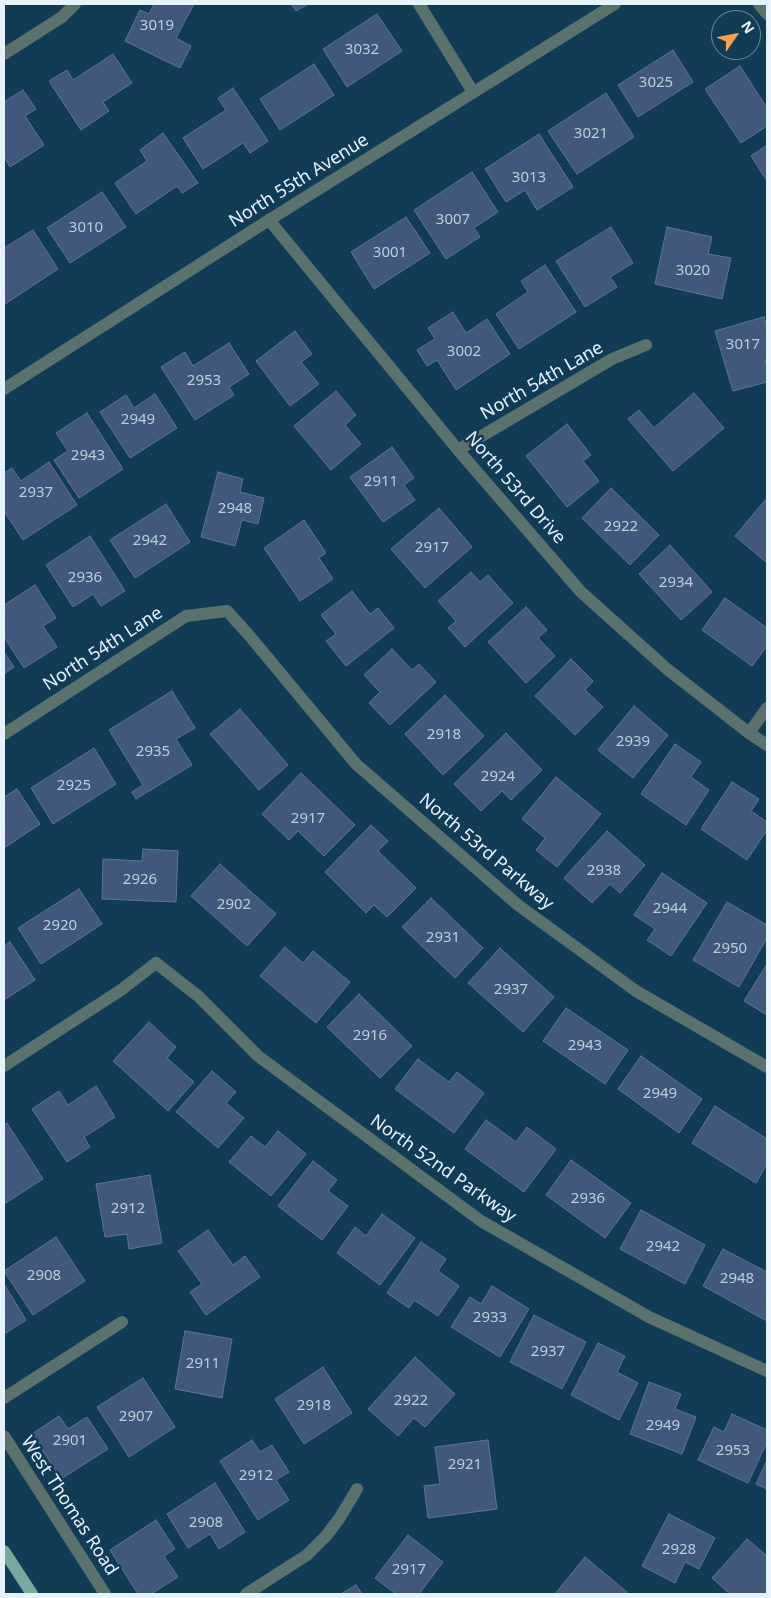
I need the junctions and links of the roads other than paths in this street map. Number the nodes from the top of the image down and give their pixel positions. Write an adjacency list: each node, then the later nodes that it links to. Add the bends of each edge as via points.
1 (75, 4): 6 (street, via 62,17)
2 (419, 4): 7 (street)
3 (615, 4): 7 (street, North 55th Avenue)
4 (759, 4): 5 (street)
5 (767, 14)
6 (4, 54)
7 (473, 92): 8 (street, North 55th Avenue)
8 (269, 220): 10 (street, North 55th Avenue); 11 (street, North 53rd Drive)
9 (646, 345): 11 (street, North 54th Lane, via 612,359)
10 (5, 386)
11 (458, 450): 14 (street, North 53rd Drive, via 581,592 668,669)
12 (227, 611): 15 (street, North 54th Lane, via 186,616); 18 (street, North 53rd Parkway, via 356,764 518,905 636,991)
13 (767, 708): 14 (street)
14 (749, 733): 16 (street, North 53rd Drive)
15 (4, 734)
16 (767, 745)
17 (4, 1066): 20 (street, North 52nd Parkway, via 156,963 198,996 258,1056 482,1221 649,1317)
18 (767, 1067)
19 (122, 1322): 21 (street)
20 (767, 1371)
21 (4, 1398)
22 (4, 1436): 26 (street, West Thomas Road)
23 (357, 1489): 27 (street, via 339,1519 308,1555)
24 (4, 1551): 25 (main road)
25 (32, 1594)
26 (105, 1594)
27 (246, 1594)

